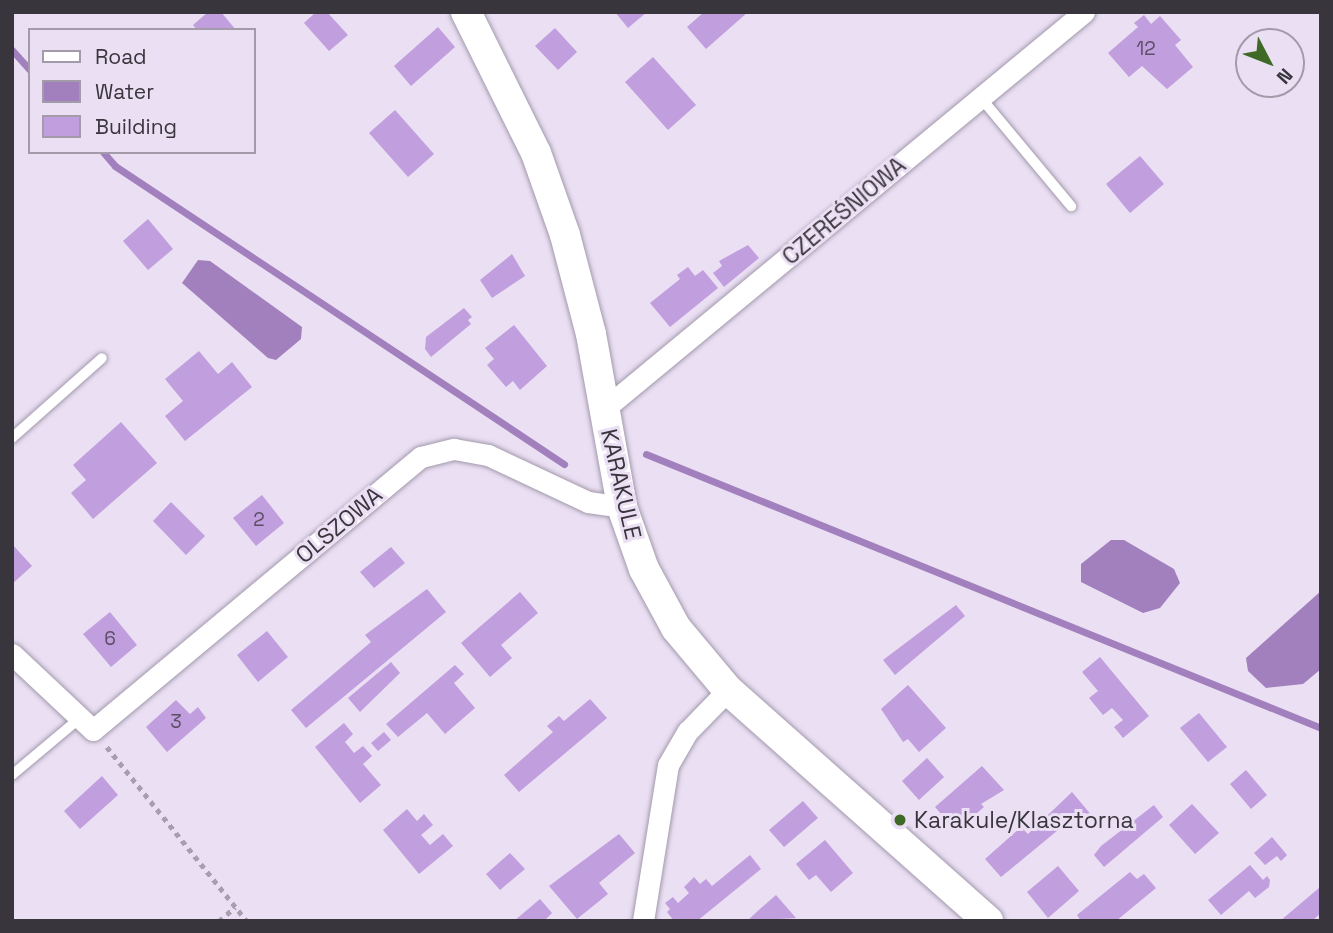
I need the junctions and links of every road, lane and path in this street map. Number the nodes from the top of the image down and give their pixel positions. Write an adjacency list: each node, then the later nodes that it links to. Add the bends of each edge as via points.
1 (466, 12): 6 (street, KARAKULE, via 537,153 591,334)
2 (1084, 12): 3 (street, CZEREŚNIOWA)
3 (981, 98): 4 (lane); 6 (street, CZEREŚNIOWA)
4 (1071, 206)
5 (102, 358): 7 (lane)
6 (604, 409): 8 (street, KARAKULE)
7 (12, 438)
8 (622, 507): 10 (street, KARAKULE, via 644,569 676,628); 11 (street, OLSZOWA, via 588,502 488,455 454,449 421,457)
9 (12, 654): 11 (street)
10 (728, 690): 16 (street, via 688,731 668,765); 17 (street, KARAKULE)
11 (86, 724): 12 (lane); 13 (path)
12 (12, 775)
13 (235, 907): 14 (path); 15 (path)
14 (219, 921)
15 (247, 921)
16 (643, 921)
17 (988, 921)

